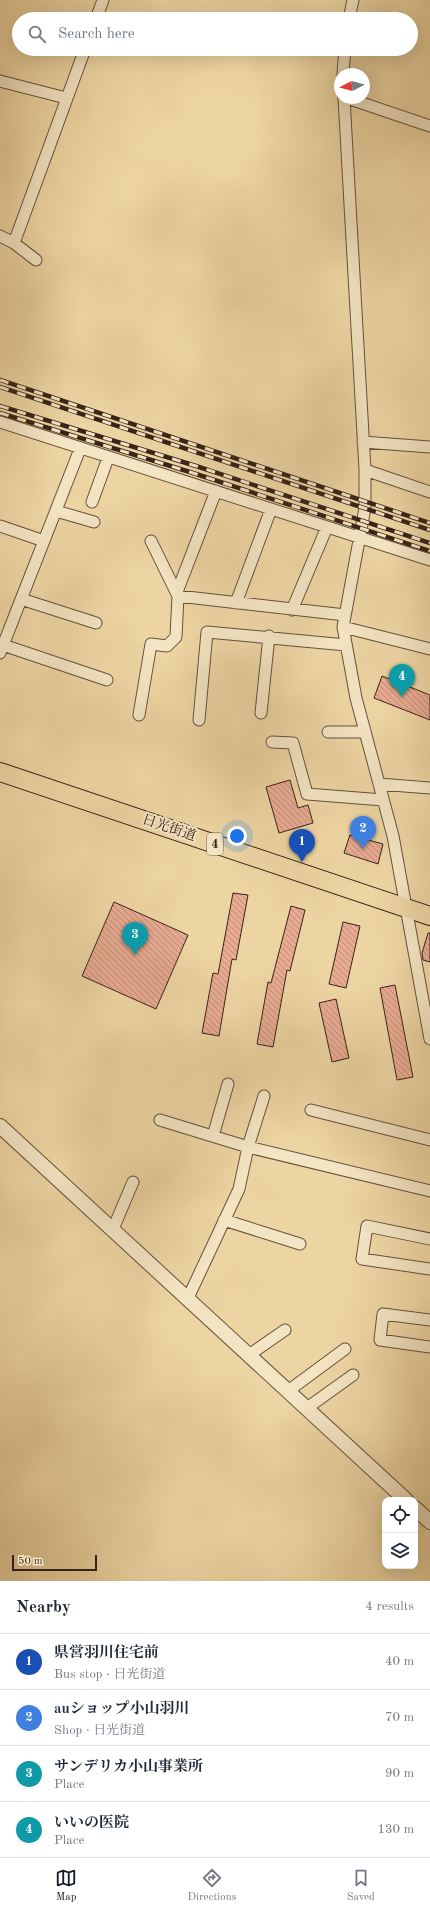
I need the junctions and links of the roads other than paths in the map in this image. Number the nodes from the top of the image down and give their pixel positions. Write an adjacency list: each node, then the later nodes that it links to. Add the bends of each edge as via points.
1 (103, 0): 3 (street)
2 (353, 0): 4 (street)
3 (99, 12)
4 (350, 12)
5 (82, 56): 9 (street)
6 (344, 56): 7 (street)
7 (343, 68)
8 (0, 81): 9 (street)
9 (66, 98): 14 (street)
10 (344, 104): 17 (street)
11 (365, 104): 12 (street)
12 (430, 126)
13 (0, 236): 14 (street)
14 (14, 243): 15 (street)
15 (36, 260)
16 (0, 422): 19 (street)
17 (363, 442): 18 (street); 21 (street)
18 (430, 447)
19 (80, 449): 20 (street); 26 (street)
20 (108, 458): 22 (street); 24 (street)
21 (365, 470): 23 (street); 30 (street, via 365,508)
22 (216, 491): 25 (street); 34 (street)
23 (430, 492)
24 (92, 502)
25 (271, 509): 29 (street); 36 (street)
26 (56, 511): 27 (street); 31 (street)
27 (94, 522)
28 (0, 526): 31 (street)
29 (327, 527): 30 (street); 37 (street)
30 (360, 538): 33 (street); 38 (street)
31 (44, 541): 35 (street)
32 (151, 541): 34 (street)
33 (430, 560)
34 (178, 594): 36 (street); 47 (street, via 176,637 166,646 151,644)
35 (21, 599): 39 (street); 42 (street)
36 (236, 603): 37 (street)
37 (292, 610): 38 (street)
38 (345, 615): 40 (street)
39 (96, 623)
40 (343, 627): 43 (street); 44 (street)
41 (269, 636): 43 (street); 46 (street); 48 (street, via 208,632)
42 (2, 644): 45 (street)
43 (346, 645): 50 (street)
44 (430, 649)
45 (107, 680)
46 (261, 713)
47 (140, 715)
48 (199, 720)
49 (328, 732): 50 (street)
50 (365, 732): 53 (street)
51 (272, 742): 55 (street, via 293,743 307,794)
52 (0, 772): 56 (highway, 日光街道 / 4)
53 (379, 784): 54 (street); 55 (street)
54 (430, 788)
55 (383, 800): 56 (street, via 393,836)
56 (405, 907): 57 (highway, 日光街道 / 4); 58 (street)
57 (430, 916)
58 (430, 1040)
59 (228, 1084): 64 (street)
60 (264, 1096): 66 (street)
61 (311, 1110): 65 (street)
62 (160, 1120): 64 (street)
63 (0, 1126): 70 (street)
64 (213, 1136): 66 (street)
65 (430, 1140)
66 (248, 1147): 68 (street); 69 (street, via 239,1189)
67 (133, 1182): 70 (street)
68 (430, 1191)
69 (224, 1220): 72 (street); 74 (street)
70 (113, 1229): 74 (street)
71 (430, 1239): 73 (street, via 367,1226 362,1259)
72 (300, 1244)
73 (430, 1269)
74 (188, 1298): 79 (street)
75 (430, 1320): 77 (street, via 383,1314 380,1340)
76 (285, 1330): 79 (street)
77 (430, 1347)
78 (345, 1349): 81 (street)
79 (249, 1355): 81 (street)
80 (353, 1375): 82 (street)
81 (288, 1391): 82 (street)
82 (307, 1408): 83 (street)
83 (403, 1497)
84 (418, 1511): 85 (street)
85 (430, 1522)

